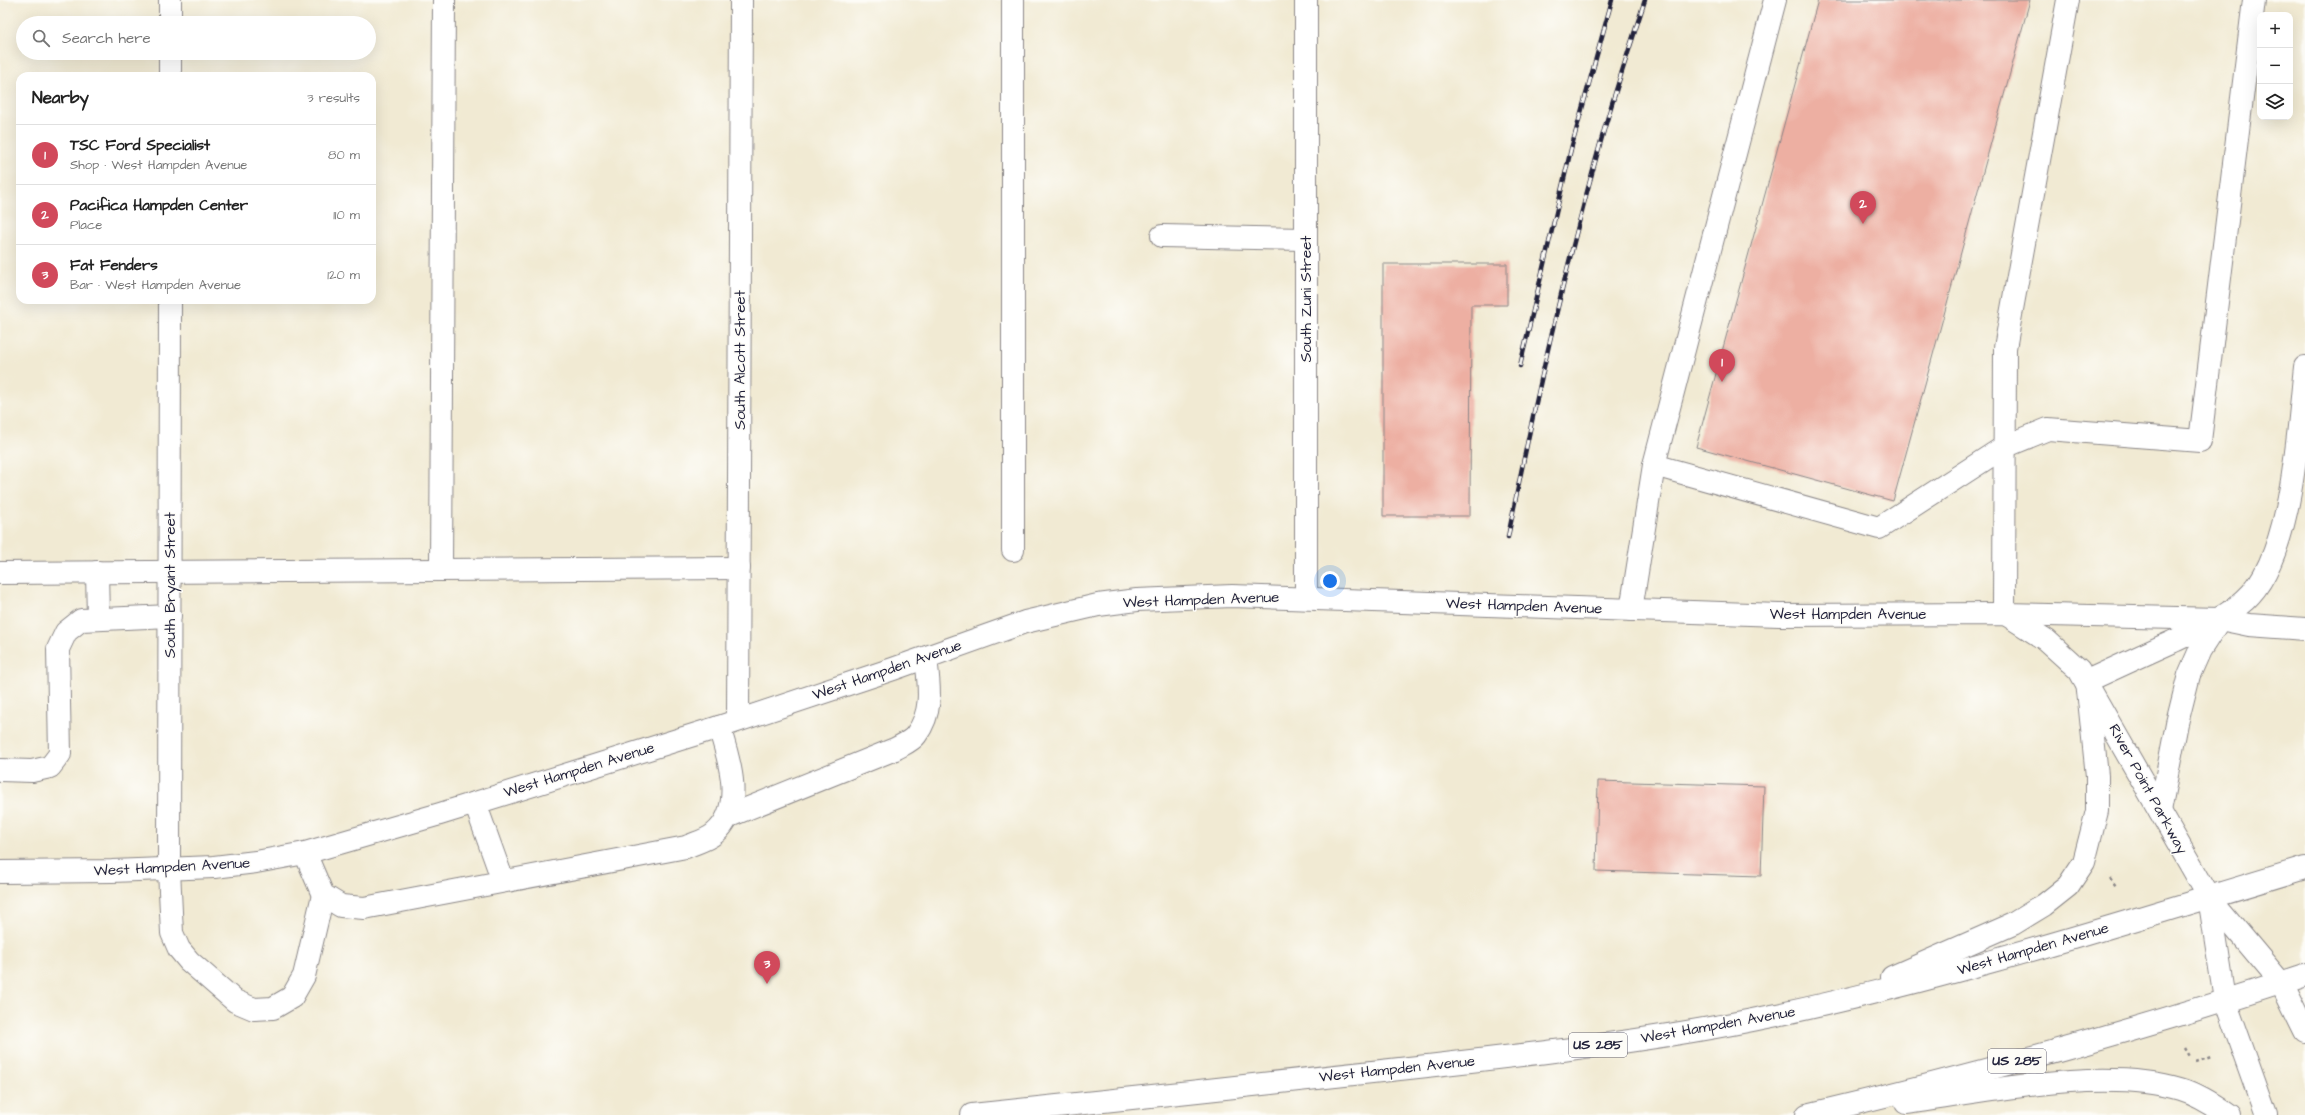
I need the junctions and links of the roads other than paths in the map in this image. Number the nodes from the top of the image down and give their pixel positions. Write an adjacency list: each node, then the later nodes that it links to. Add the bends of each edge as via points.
1 (170, 0): 9 (main road)
2 (444, 0): 20 (main road)
3 (741, 0): 19 (main road, South Alcott Street)
4 (1013, 0): 18 (main road)
5 (1306, 0): 13 (main road, South Zuni Street)
6 (1775, 0): 17 (main road)
7 (2068, 0): 16 (main road, via 2005,348)
8 (2254, 0): 16 (main road, via 2200,441 2048,429)
9 (170, 16)
10 (170, 60): 11 (main road)
11 (170, 72)
12 (1162, 236): 13 (main road)
13 (1306, 240): 24 (main road, South Zuni Street)
14 (170, 304): 22 (main road, South Bryant Street)
15 (2305, 367): 29 (main road, via 2296,447 2279,540 2262,580 2246,600)
16 (2004, 447): 17 (main road, via 1879,528); 26 (main road)
17 (1654, 464): 25 (main road)
18 (1013, 550)
19 (739, 568): 20 (main road); 33 (main road, South Alcott Street)
20 (441, 570): 22 (main road)
21 (97, 572): 22 (main road); 23 (main road); 28 (main road)
22 (170, 572): 27 (main road, South Bryant Street)
23 (0, 573)
24 (1306, 598): 25 (main road, West Hampden Avenue); 31 (main road, West Hampden Avenue, via 1201,597 1098,605 1025,622)
25 (1631, 610): 26 (main road, West Hampden Avenue, via 1779,615)
26 (2004, 614): 29 (main road, West Hampden Avenue); 32 (main road, via 2046,640 2079,670)
27 (170, 616): 28 (main road); 40 (main road, South Bryant Street)
28 (98, 618): 34 (main road, via 81,620 66,632 58,649 60,754 50,767)
29 (2220, 619): 30 (main road); 32 (main road); 36 (main road, via 2200,650 2189,675 2178,716)
30 (2305, 628)
31 (926, 658): 33 (main road, West Hampden Avenue); 37 (main road, via 930,696 926,716 915,736 896,749)
32 (2087, 681): 36 (main road, River Point Parkway); 48 (main road, via 2097,776 2097,811 2084,862 2068,886 2013,924)
33 (729, 723): 35 (main road, West Hampden Avenue); 37 (main road, South Alcott Street, via 729,760 733,786)
34 (0, 770)
35 (475, 803): 38 (main road, West Hampden Avenue); 42 (main road)
36 (2160, 811): 44 (main road, River Point Parkway)
37 (729, 816): 42 (main road, via 714,835 686,847)
38 (305, 853): 40 (main road, West Hampden Avenue, via 249,863); 43 (main road)
39 (2305, 868): 44 (main road, West Hampden Avenue / US 285)
40 (169, 870): 41 (main road, West Hampden Avenue); 43 (main road, South Bryant Street, via 172,933 179,949 235,1001 254,1009 273,1008 292,997 304,976)
41 (0, 872)
42 (503, 882): 43 (main road, via 364,908 341,906)
43 (323, 895)
44 (2209, 897): 46 (main road, River Point Parkway); 47 (main road, River Point Parkway); 48 (main road, West Hampden Avenue / US 285, via 1903,986)
45 (2305, 975): 46 (main road, US 285)
46 (2281, 983): 47 (main road, US 285); 49 (main road, River Point Parkway)
47 (2225, 1000): 51 (main road, US 285, via 2080,1045); 54 (main road, River Point Parkway)
48 (1837, 1001): 50 (main road, West Hampden Avenue / US 285, via 1675,1034 1563,1050)
49 (2305, 1032)
50 (972, 1115)
51 (1807, 1115)
52 (1822, 1115): 53 (main road, via 2043,1084 2096,1080 2157,1084 2181,1089)
53 (2228, 1115)
54 (2266, 1115)

